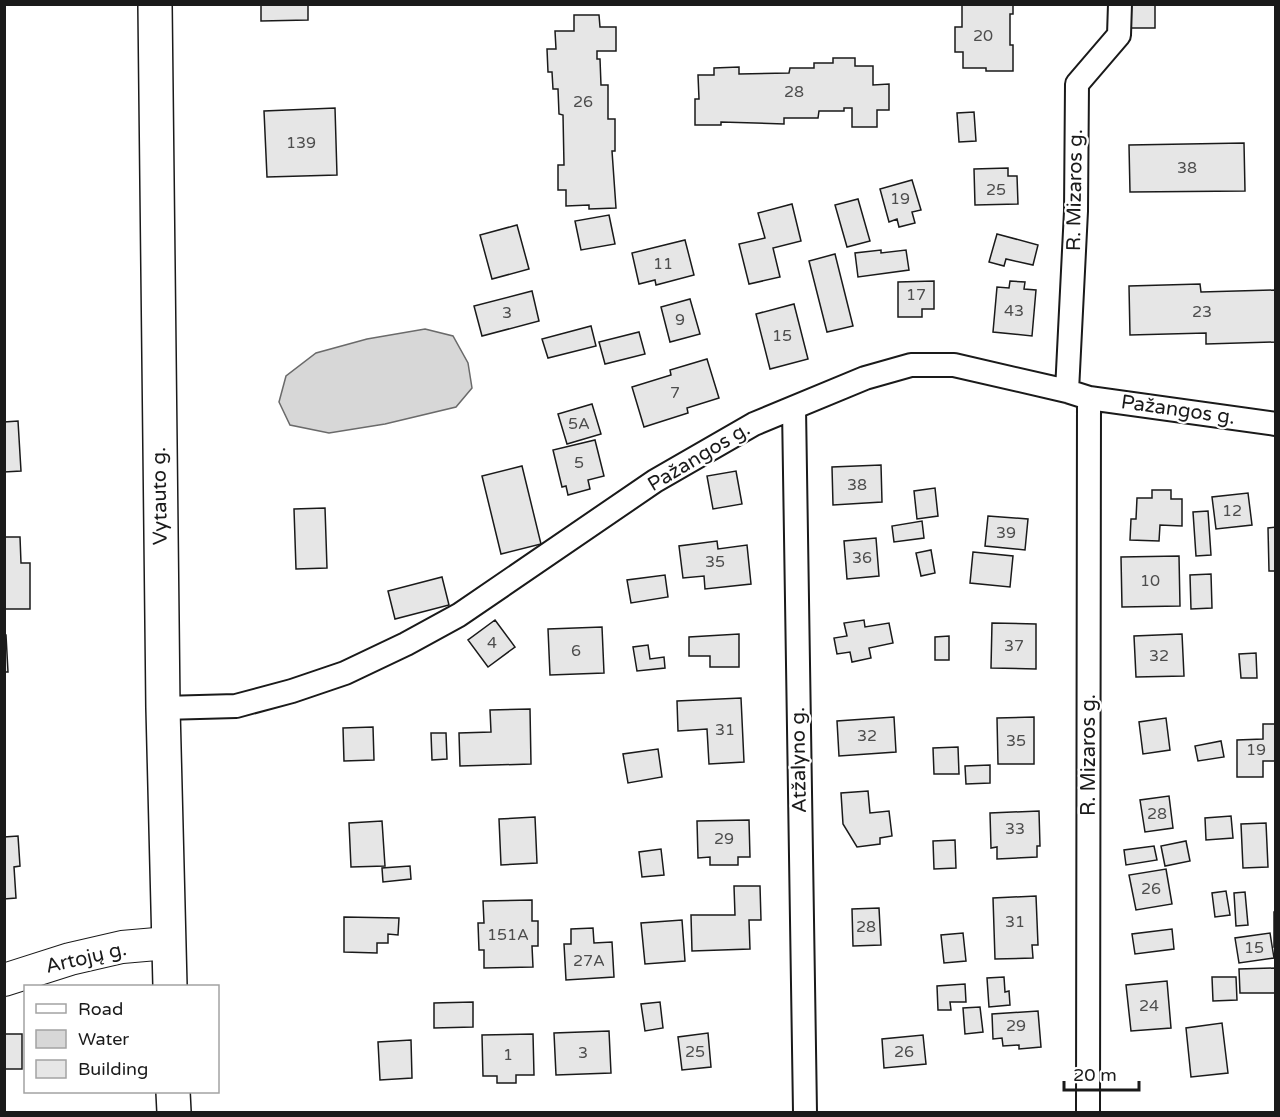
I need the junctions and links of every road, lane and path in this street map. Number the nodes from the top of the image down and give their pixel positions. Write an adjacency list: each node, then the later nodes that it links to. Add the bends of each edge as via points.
1 (155, 4): 7 (main road, Vytauto g.)
2 (1120, 4): 3 (street, R. Mizaros g., via 1119,35 1077,84 1076,211)
3 (1067, 391): 4 (street, Pažangos g.); 5 (street, Pažangos g., via 954,365 911,365 866,378)
4 (1089, 398): 6 (street, Pažangos g.); 14 (street, R. Mizaros g.)
5 (794, 408): 7 (street, Pažangos g., via 754,424 655,481 459,615 406,644 345,673 250,703); 13 (street, Atžalyno g.)
6 (1275, 424)
7 (163, 708): 8 (main road, Vytauto g.)
8 (168, 943): 9 (main road, Artojų g., via 122,947 70,958); 10 (main road, Vytauto g.)
9 (4, 980)
10 (170, 985)
11 (173, 1093): 12 (main road)
12 (174, 1113)
13 (805, 1113)
14 (1088, 1113)

